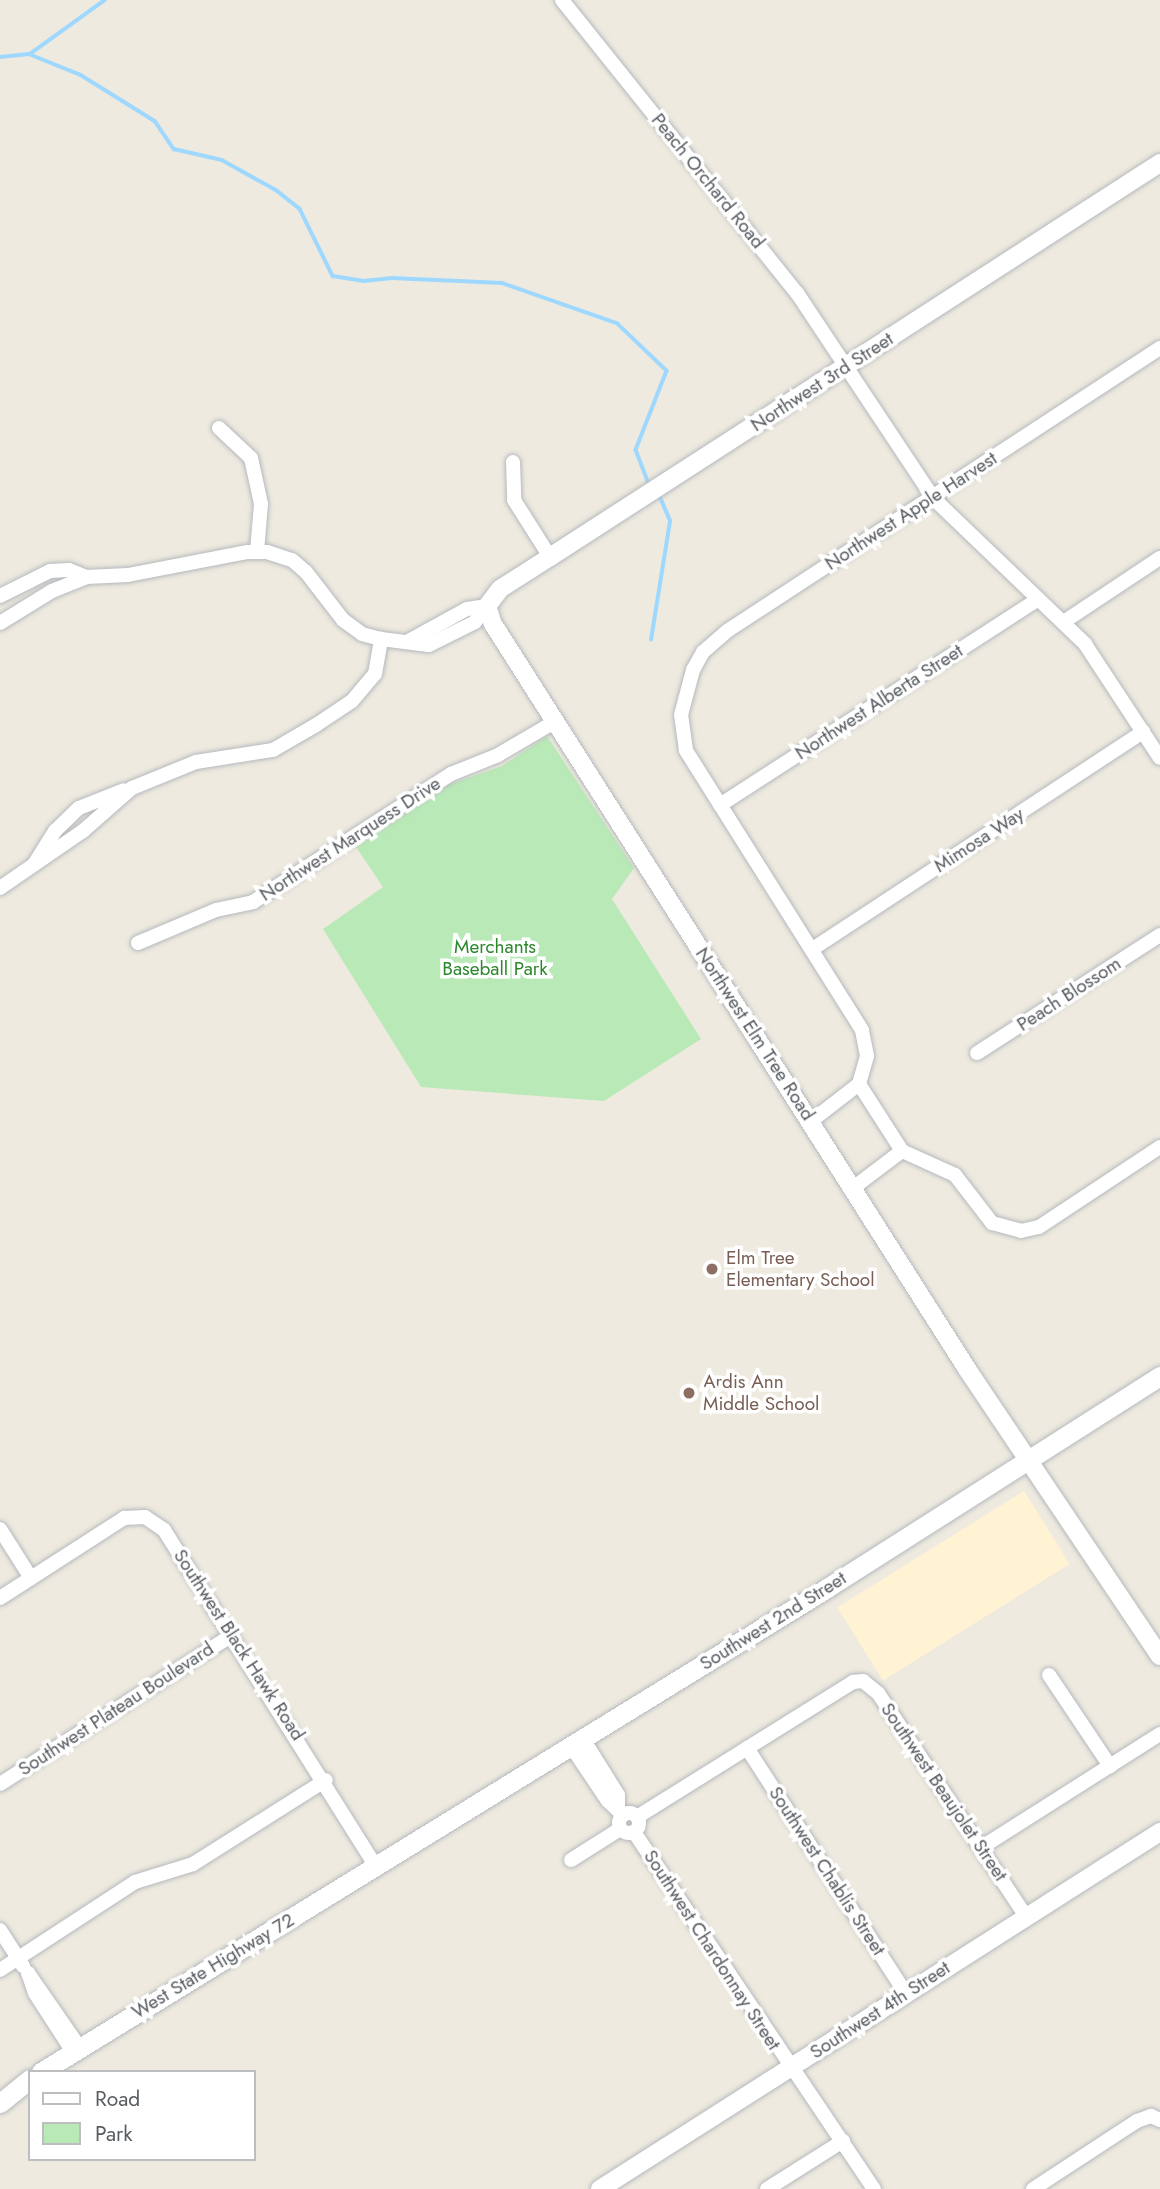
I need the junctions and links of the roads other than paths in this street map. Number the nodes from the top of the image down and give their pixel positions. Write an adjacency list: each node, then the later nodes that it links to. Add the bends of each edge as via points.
1 (562, 0): 4 (street, Peach Orchard Road, via 797,293)
2 (1160, 163): 4 (street, Northwest 3rd Street)
3 (1160, 348): 7 (street, Northwest Apple Harvest)
4 (849, 365): 7 (street, Peach Orchard Road); 9 (street, Northwest 3rd Street)
5 (219, 428): 8 (street, via 251,458 261,504)
6 (513, 462): 9 (street, via 514,500)
7 (933, 498): 13 (street, Peach Orchard Road); 21 (street, Northwest Apple Harvest, via 727,631 703,652 684,693 681,715 686,750)
8 (257, 552): 11 (street, via 128,575); 17 (street, via 292,560 343,620 362,634)
9 (550, 556): 14 (street, Northwest 3rd Street, via 500,589)
10 (1160, 558): 15 (street)
11 (86, 577): 12 (street, via 69,570 50,571); 16 (street, via 52,591)
12 (0, 596)
13 (1038, 599): 15 (street, Peach Orchard Road); 21 (street, Northwest Alberta Street)
14 (487, 606): 17 (street, via 467,609 408,642); 18 (street, Northwest Elm Tree Road, via 493,624)
15 (1065, 621): 19 (street, Peach Orchard Road, via 1086,643)
16 (0, 623)
17 (382, 639): 22 (street, via 375,674 352,701 316,725 272,750 196,762 101,796 79,808 55,831 33,867)
18 (556, 721): 24 (street, Northwest Marquess Drive, via 498,755 451,774 253,902 216,910); 28 (street, Northwest Elm Tree Road)
19 (1143, 732): 20 (street, Peach Orchard Road); 25 (street, Mimosa Way)
20 (1160, 758)
21 (720, 805): 25 (street)
22 (0, 888)
23 (1160, 934): 26 (street, Peach Blossom)
24 (138, 943)
25 (814, 948): 27 (street, via 862,1030 867,1056)
26 (977, 1053)
27 (859, 1084): 28 (street); 30 (street)
28 (810, 1122): 31 (street, Northwest Elm Tree Road)
29 (1160, 1147): 30 (street, via 1039,1227 1021,1231 992,1223 955,1175)
30 (902, 1151): 31 (street)
31 (853, 1188): 33 (street, Northwest Elm Tree Road)
32 (1160, 1376): 33 (main road, Southwest 2nd Street)
33 (1029, 1459): 38 (street, Northwest Elm Tree Road); 41 (main road, Southwest 2nd Street)
34 (0, 1529): 35 (street)
35 (31, 1578): 36 (street); 37 (street, Southwest Black Hawk Road, via 124,1518 145,1517 164,1530)
36 (0, 1598)
37 (232, 1635): 44 (street, Southwest Black Hawk Road); 45 (street, Southwest Plateau Boulevard)
38 (1160, 1657)
39 (1049, 1675): 43 (street)
40 (1160, 1734): 43 (street)
41 (577, 1742): 46 (street, Southwest Chardonnay Street, via 608,1801); 50 (main road, Southwest 2nd Street)
42 (747, 1748): 46 (street); 48 (street, Southwest Beaujolet Street, via 853,1682 863,1681 878,1693); 55 (street, Southwest Chablis Street)
43 (1110, 1766): 48 (street)
44 (326, 1780): 50 (street, Southwest Black Hawk Road); 53 (street, via 193,1864 135,1882)
45 (0, 1784)
46 (626, 1820): 49 (street); 57 (street, Southwest Chardonnay Street)
47 (1159, 1834): 51 (street, Southwest 4th Street)
48 (982, 1847): 51 (street, Southwest Beaujolet Street)
49 (571, 1860)
50 (380, 1864): 56 (main road, West State Highway 72)
51 (1026, 1917): 55 (street, Southwest 4th Street)
52 (0, 1930): 53 (street)
53 (18, 1958): 54 (street); 56 (street)
54 (0, 1970)
55 (906, 1994): 57 (street, Southwest 4th Street)
56 (76, 2050): 58 (main road, West State Highway 72)
57 (790, 2068): 62 (street, Southwest Chardonnay Street); 63 (street, Southwest 4th Street)
58 (44, 2070)
59 (28, 2081): 60 (main road)
60 (0, 2103)
61 (1160, 2120): 66 (street, via 1151,2116 1137,2121)
62 (843, 2141): 64 (street); 65 (street, Southwest Chardonnay Street)
63 (600, 2189)
64 (768, 2189)
65 (874, 2189)
66 (1033, 2189)

